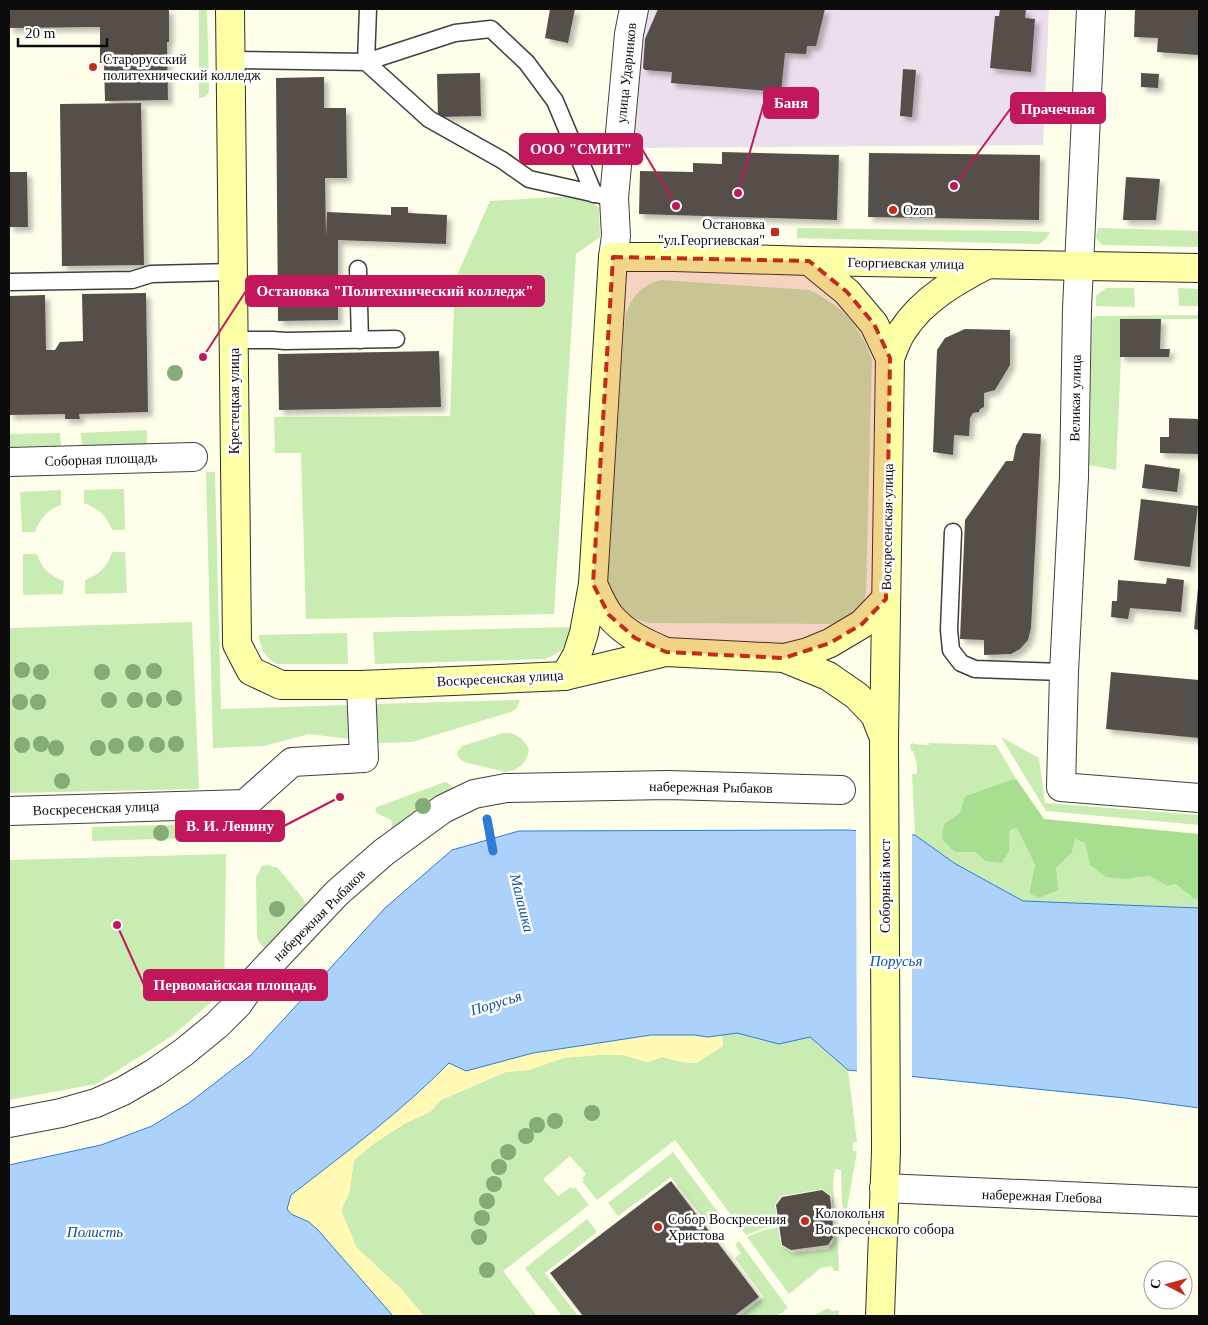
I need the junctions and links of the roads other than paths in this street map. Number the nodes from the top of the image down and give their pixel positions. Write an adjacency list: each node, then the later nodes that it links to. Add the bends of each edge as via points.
1 (230, 9): 5 (main road, Крестецкая улица)
2 (368, 9): 6 (lane)
3 (634, 9): 7 (street, улица Ударников)
4 (1091, 9): 11 (street, Великая улица)
5 (231, 60): 6 (lane); 14 (main road, Крестецкая улица)
6 (366, 62): 7 (lane, via 429,119 530,179); 7 (lane, via 455,33 491,29 527,63 555,101)
7 (604, 196): 8 (street, улица Ударников, via 616,236)
8 (613, 257): 9 (main road, Георгиевская улица); 23 (main road)
9 (809, 261): 10 (main road, Георгиевская улица); 19 (main road, via 847,292 874,324)
10 (988, 264): 11 (main road, Георгиевская улица); 19 (main road, via 958,280 919,309 902,331)
11 (1079, 266): 12 (main road, Георгиевская улица); 28 (street, Великая улица, via 1074,477)
12 (1199, 268)
13 (358, 269): 18 (lane)
14 (233, 272): 15 (lane, via 151,274 132,280); 17 (main road, Крестецкая улица)
15 (9, 282)
16 (396, 339): 18 (lane)
17 (233, 340): 18 (lane); 25 (main road, Крестецкая улица)
18 (360, 340)
19 (890, 358): 24 (main road, Воскресенская улица)
20 (193, 456): 21 (street, Соборная площадь)
21 (9, 462)
22 (953, 532): 28 (lane, via 951,650 962,662 975,669)
23 (593, 584): 26 (main road, via 610,615 623,628 635,638); 29 (main road, via 584,634 577,656)
24 (886, 599): 27 (main road, Воскресенская улица, via 862,624 830,643); 31 (main road, Соборный мост)
25 (238, 644): 30 (main road, Воскресенская улица, via 251,671 281,685)
26 (666, 652): 27 (main road, Воскресенская улица); 29 (main road, Воскресенская улица)
27 (784, 658): 31 (main road, via 828,676 857,696 875,715)
28 (1064, 672): 33 (street, Великая улица, via 1061,788)
29 (565, 676): 30 (main road, Воскресенская улица)
30 (362, 685): 34 (street, Воскресенская улица, via 364,758 292,762 245,804)
31 (885, 752): 36 (main road, Соборный мост)
32 (841, 790): 35 (street, набережная Рыбаков, via 668,785 506,788 474,794 443,809 336,893 253,982 238,1004 184,1052 123,1091 96,1103)
33 (1199, 798)
34 (9, 811)
35 (9, 1123)
36 (884, 1188): 37 (street, набережная Глебова); 38 (main road, Соборный мост)
37 (1199, 1202)
38 (880, 1316)

